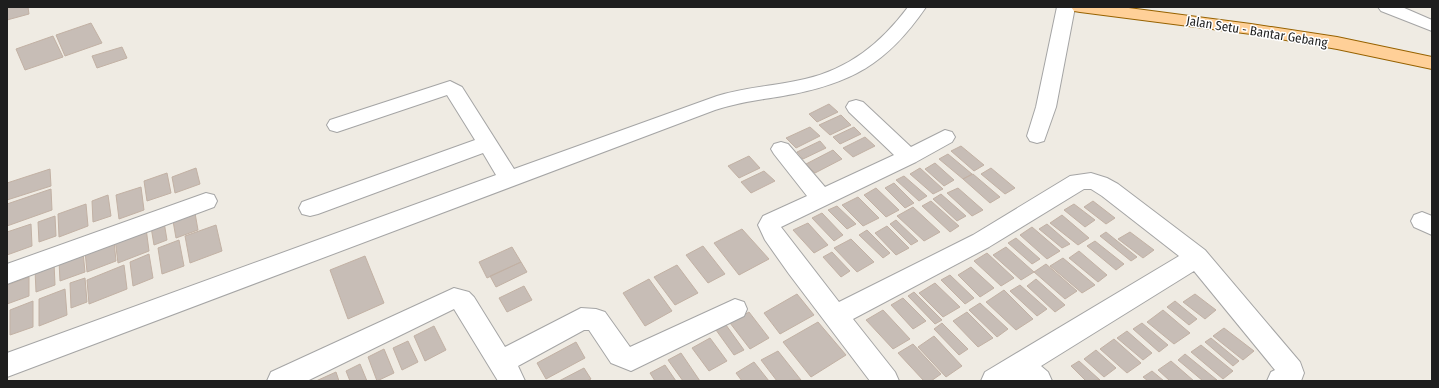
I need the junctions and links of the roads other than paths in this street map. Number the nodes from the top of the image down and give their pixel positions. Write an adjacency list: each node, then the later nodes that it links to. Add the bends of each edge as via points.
1 (917, 7): 14 (street, via 904,25 873,55 851,71 835,78 740,96)
2 (1066, 7): 9 (street, via 1046,107)
3 (1080, 7): 6 (main road, Jalan Setu - Bantar Gebang, via 1251,28)
4 (1387, 7): 5 (street)
5 (1432, 26)
6 (1432, 63)
7 (856, 107): 13 (street)
8 (337, 125): 11 (street, via 450,87 455,91)
9 (1037, 136)
10 (945, 137): 13 (street)
11 (487, 144): 14 (street); 17 (street)
12 (781, 149): 15 (street)
13 (909, 157): 15 (street)
14 (509, 178): 22 (street)
15 (822, 199): 21 (street, via 771,222 769,226)
16 (206, 201): 19 (street)
17 (310, 208)
18 (1197, 257): 21 (street, via 1099,182 1084,180 981,241); 24 (street); 28 (street, via 1291,370 1291,373)
19 (7, 274)
20 (735, 309): 23 (street, via 631,359 619,355 596,320 581,318)
21 (836, 316): 25 (street)
22 (7, 365)
23 (506, 371): 26 (street, via 465,304 454,298)
24 (1030, 373): 27 (street)
25 (875, 378)
26 (280, 381)
27 (994, 381)
28 (1280, 381)

